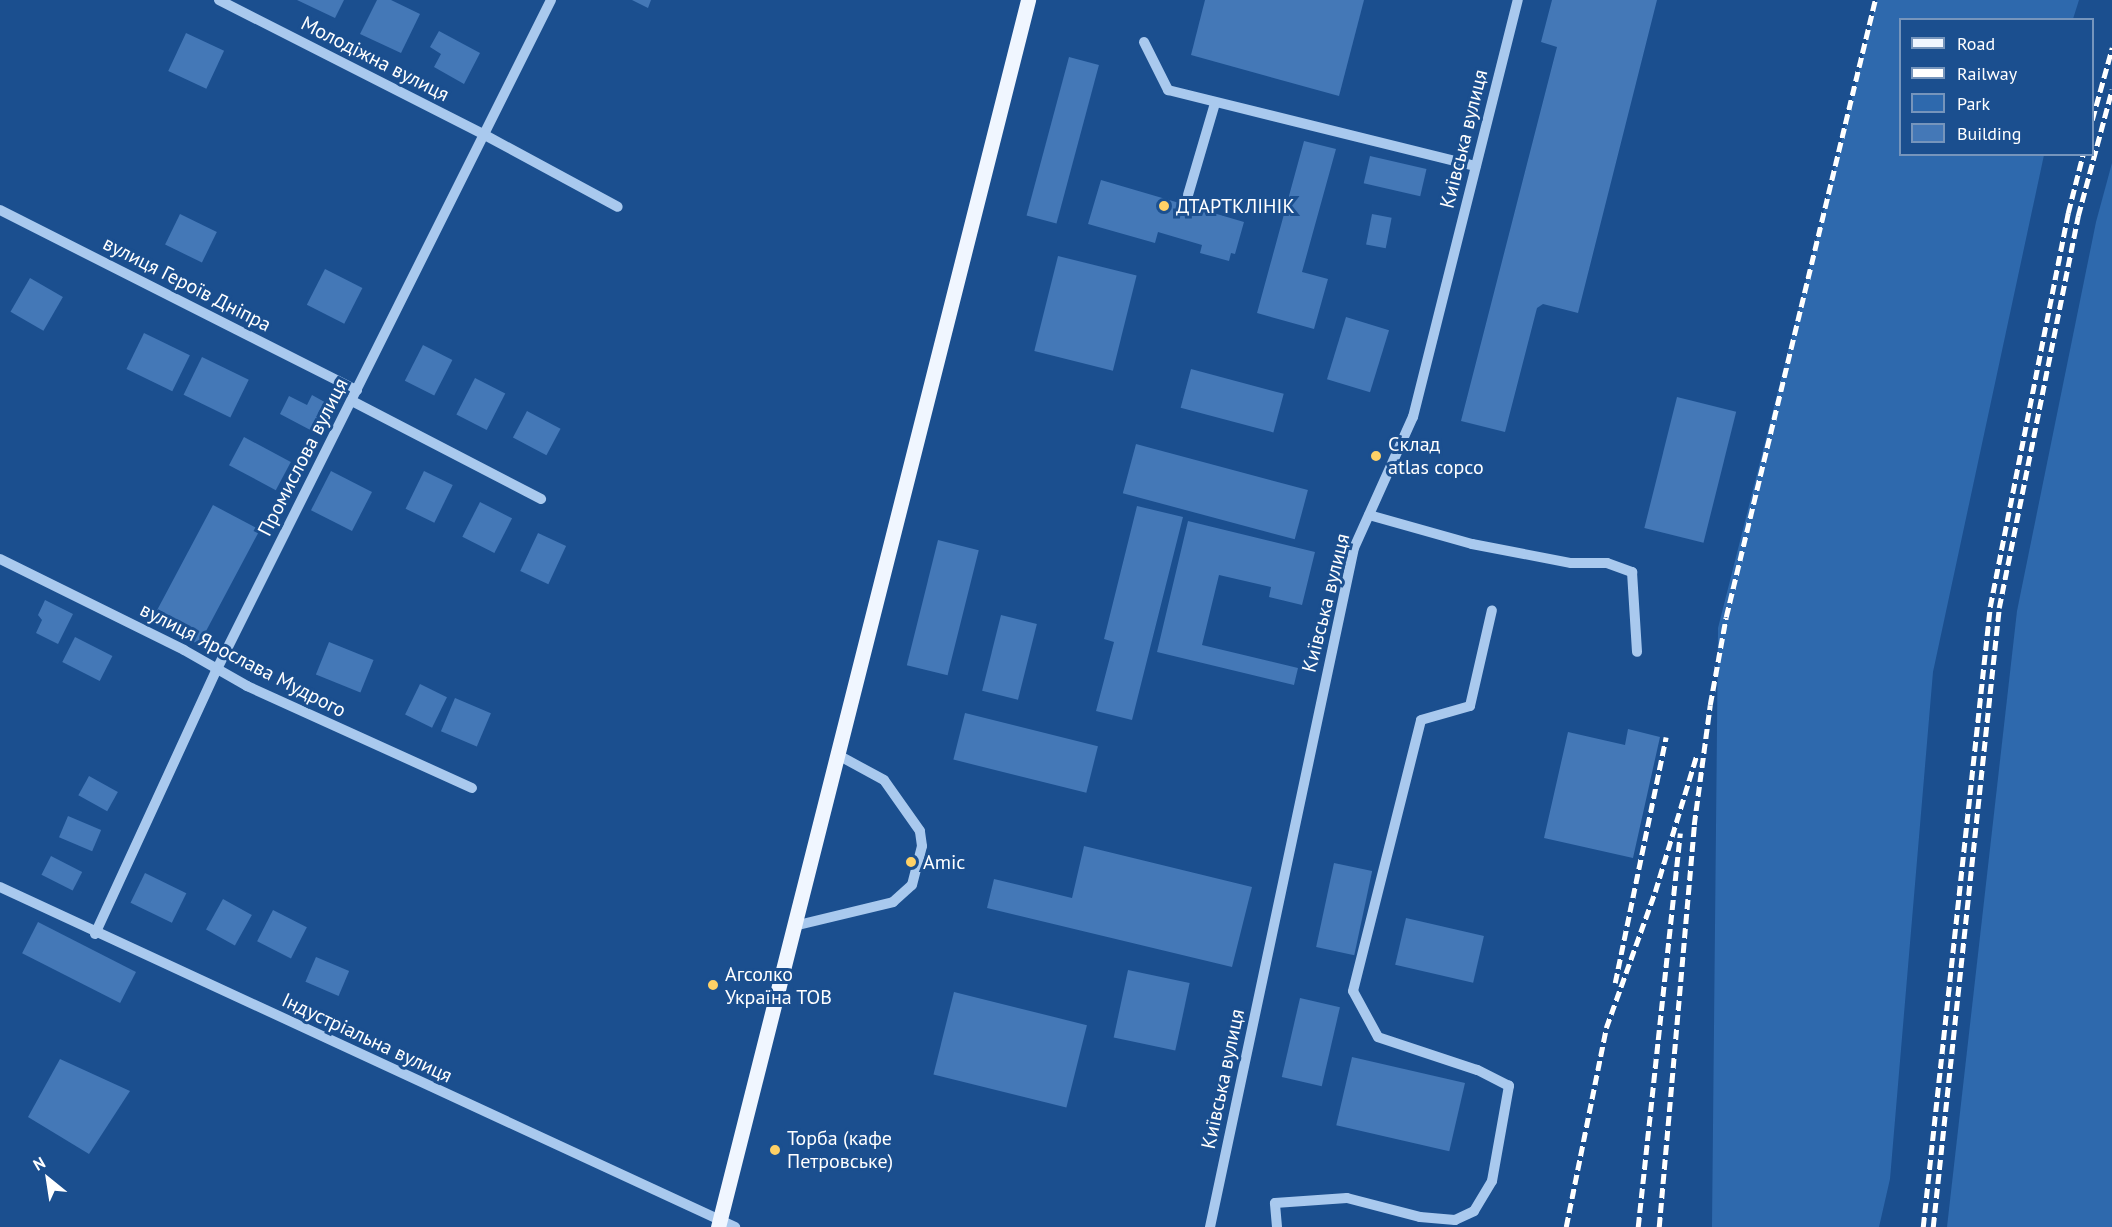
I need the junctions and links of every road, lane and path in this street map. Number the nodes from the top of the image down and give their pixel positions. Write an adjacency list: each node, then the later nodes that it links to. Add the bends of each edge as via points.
1 (219, 0): 7 (street, Молодіжна вулиця)
2 (551, 0): 7 (street, Промислова вулиця)
3 (1028, 0): 20 (main road)
4 (1518, 0): 8 (street, Київська вулиця)
5 (1144, 42): 6 (street, via 1168,90)
6 (1215, 103): 8 (street); 9 (street)
7 (483, 134): 10 (street, Молодіжна вулиця); 12 (street, Промислова вулиця)
8 (1476, 166): 15 (street, Київська вулиця, via 1413,417)
9 (1188, 195)
10 (618, 207)
11 (0, 210): 12 (street, вулиця Героїв Дніпра)
12 (357, 390): 13 (street, Промислова вулиця)
13 (352, 401): 14 (street); 19 (street, Промислова вулиця)
14 (541, 499)
15 (1369, 515): 18 (street, via 1472,544 1571,563 1607,563 1632,572); 27 (street, Київська вулиця, via 1354,548)
16 (0, 559): 19 (street, вулиця Ярослава Мудрого, via 184,650)
17 (1492, 610): 28 (street, via 1470,706 1421,720 1353,991 1377,1037 1477,1070 1509,1086 1492,1181 1474,1211 1455,1220 1419,1217 1347,1198 1275,1203)
18 (1637, 652)
19 (216, 671): 21 (street, вулиця Ярослава Мудрого); 24 (street, Промислова вулиця)
20 (838, 755): 23 (main road); 23 (street, via 884,780 912,818 922,846 915,875 908,890 892,902)
21 (472, 788)
22 (0, 887): 24 (street, Індустріальна вулиця)
23 (794, 926): 25 (main road)
24 (95, 934): 25 (street, Індустріальна вулиця)
25 (719, 1224): 26 (street, Індустріальна вулиця)
26 (735, 1227)
27 (1210, 1227)
28 (1277, 1227)

